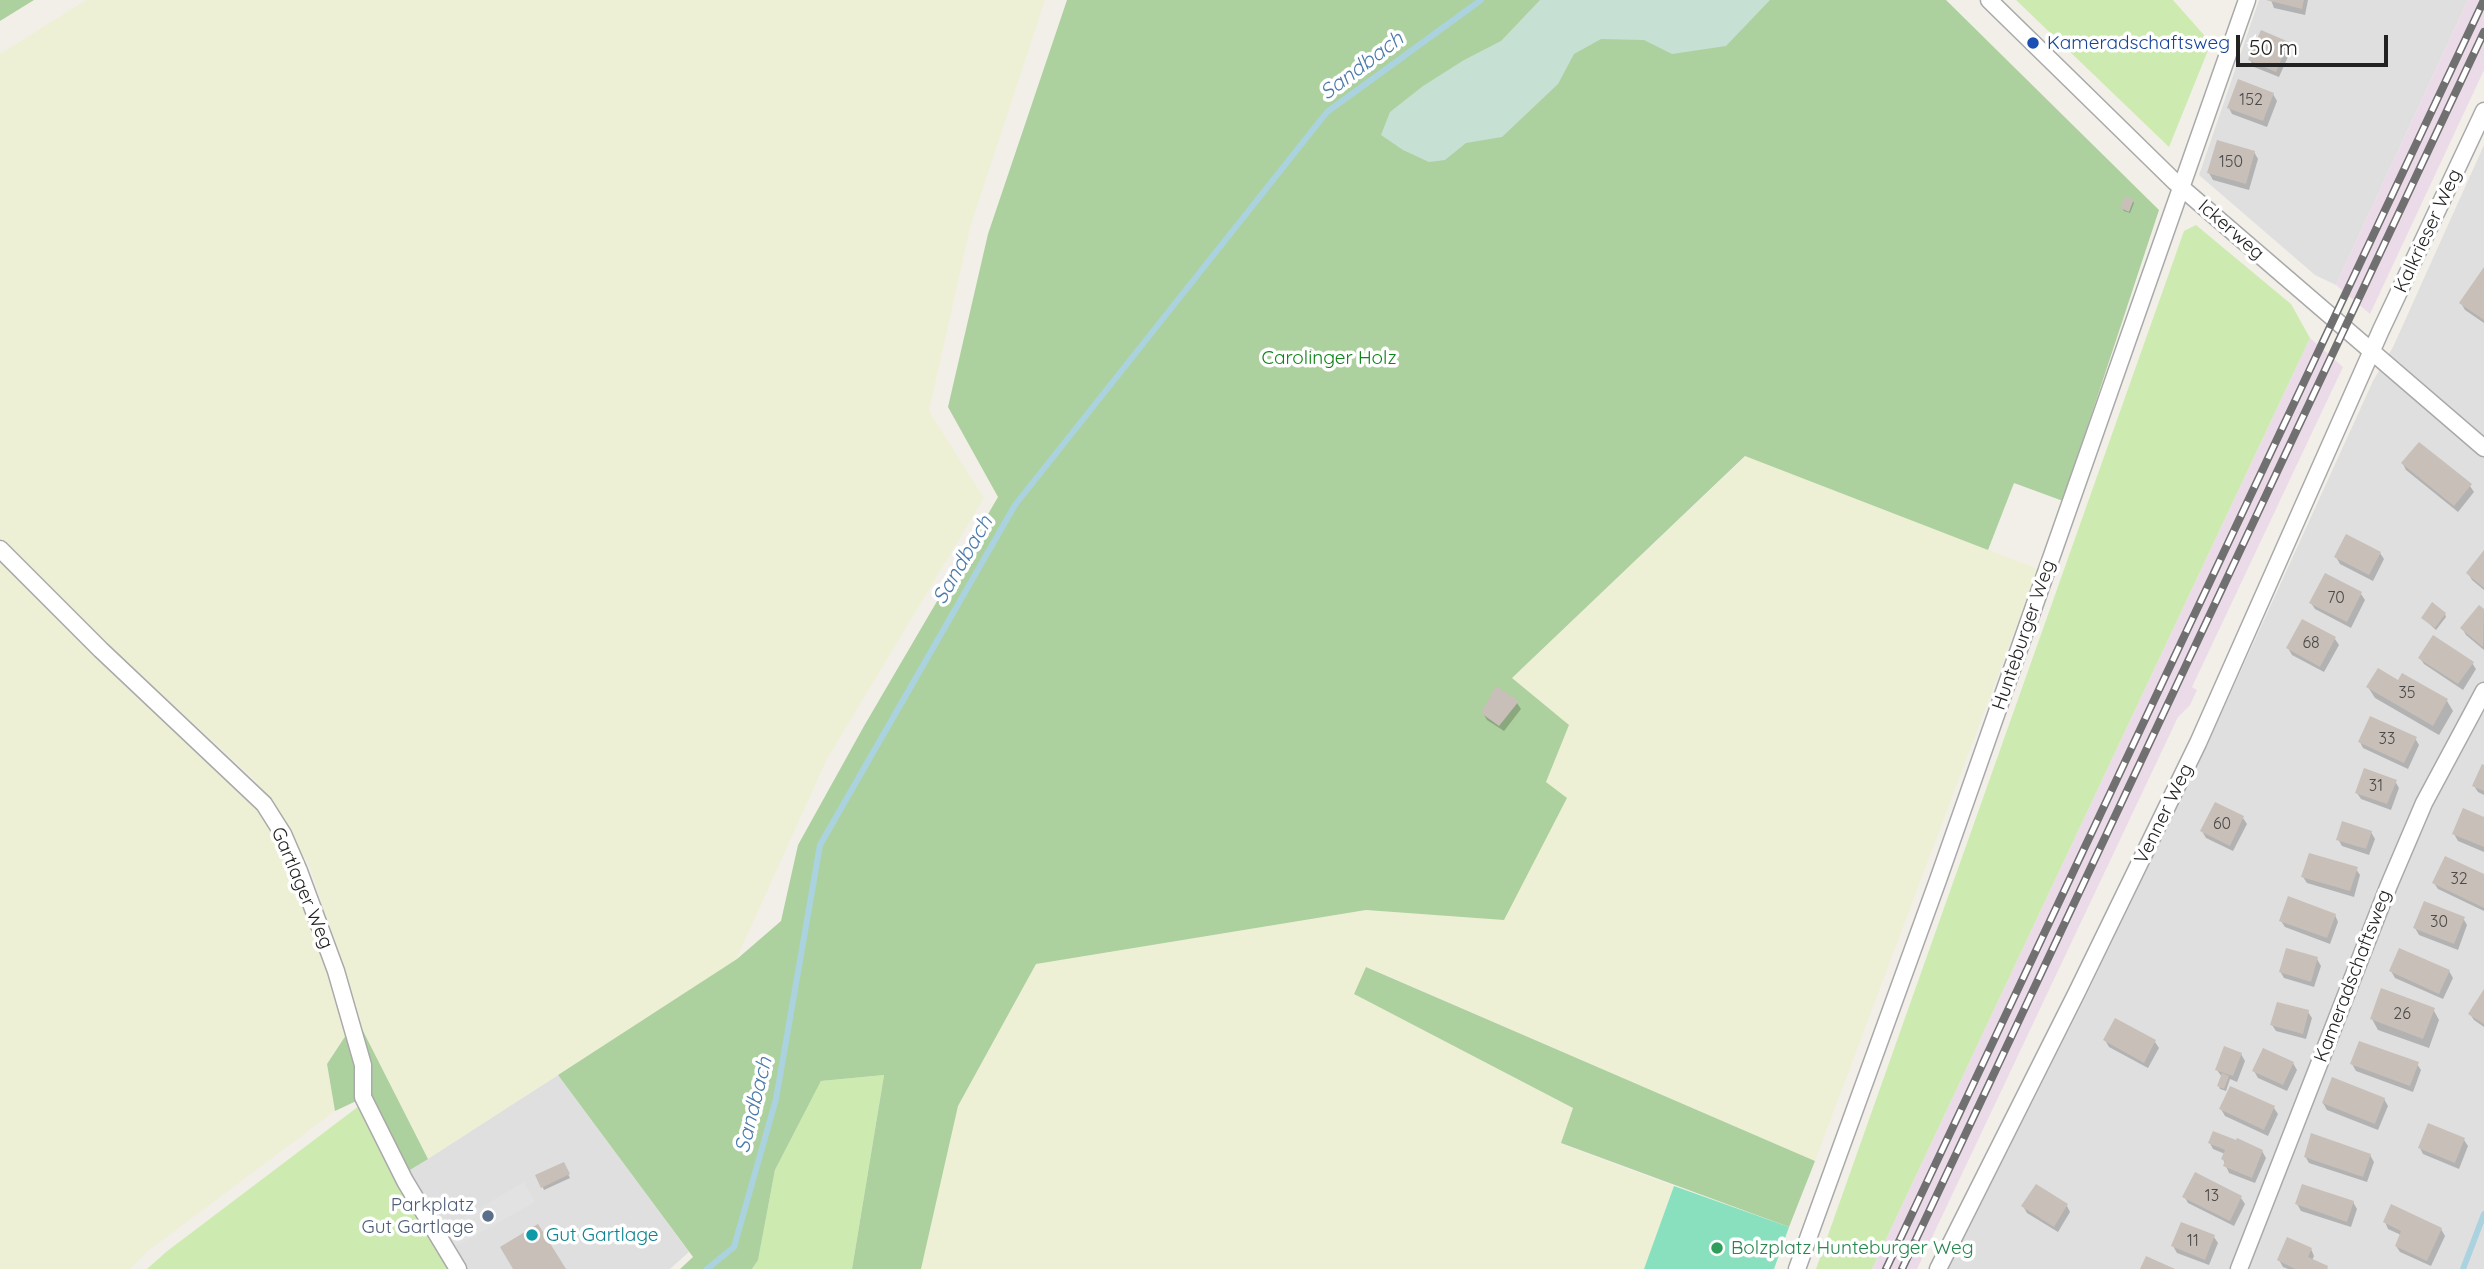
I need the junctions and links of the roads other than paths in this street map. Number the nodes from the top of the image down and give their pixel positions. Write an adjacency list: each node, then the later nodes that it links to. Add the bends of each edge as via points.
1 (1989, 0): 4 (street, Ickerweg)
2 (2247, 0): 4 (street, Hunteburger Weg)
3 (2484, 111): 5 (street, Kalkrieser Weg)
4 (2181, 187): 5 (street, Ickerweg); 10 (street, Hunteburger Weg)
5 (2373, 352): 6 (street, Ickerweg); 11 (street, Venner Weg, via 2192,756)
6 (2484, 448)
7 (0, 549): 9 (street, Gartlager Weg, via 264,804 299,870 337,971 363,1065 363,1097 405,1181)
8 (2484, 691): 12 (street, Kameradschaftsweg, via 2424,803 2394,873)
9 (458, 1269)
10 (1797, 1269)
11 (1938, 1269)
12 (2239, 1269)

